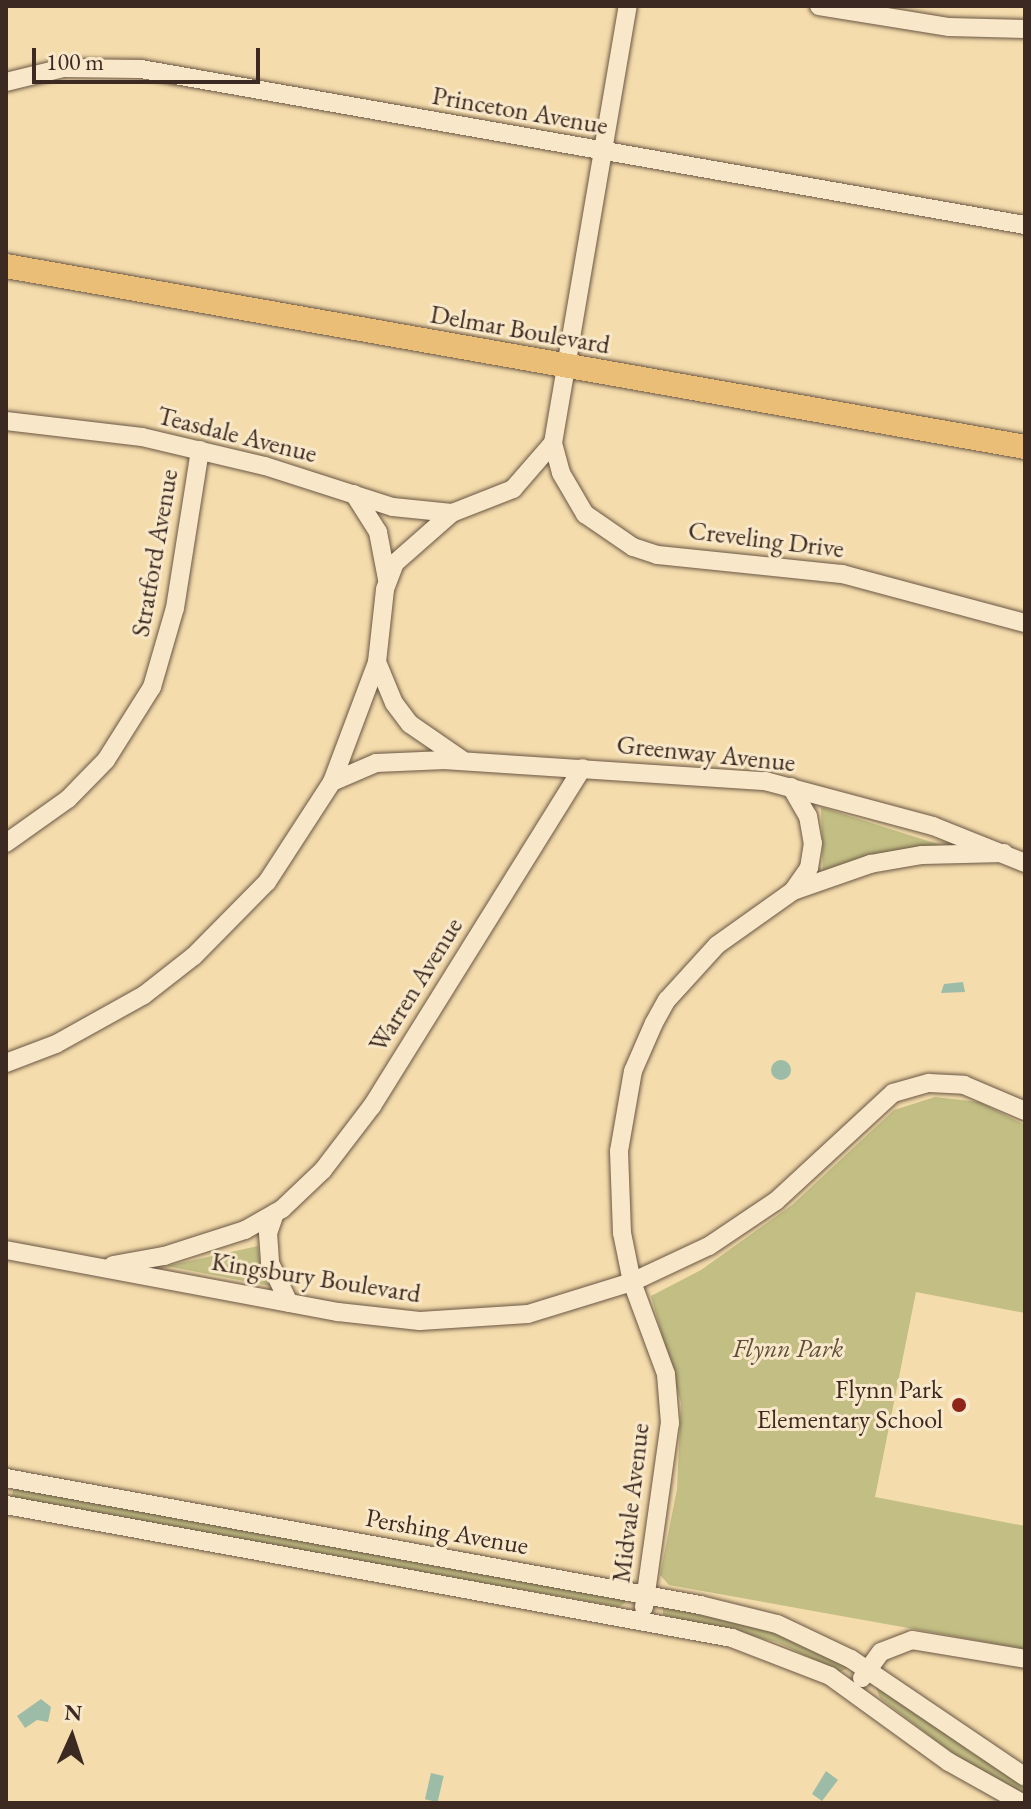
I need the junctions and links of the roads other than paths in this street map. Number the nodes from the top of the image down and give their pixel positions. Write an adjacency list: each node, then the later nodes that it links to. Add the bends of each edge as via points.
1 (628, 6): 5 (street)
2 (819, 6): 3 (street, via 949,27)
3 (1025, 29)
4 (6, 82): 5 (street, Princeton Avenue, via 63,68 141,69)
5 (602, 153): 6 (street, Princeton Avenue); 10 (street)
6 (956, 213): 7 (street); 8 (street, Princeton Avenue)
7 (1025, 216)
8 (1025, 225)
9 (6, 266): 10 (main road, Delmar Boulevard)
10 (564, 366): 12 (street); 13 (main road, Delmar Boulevard)
11 (6, 421): 14 (street, Teasdale Avenue)
12 (553, 443): 16 (street, via 513,489); 18 (street, Creveling Drive, via 561,473 585,514 633,547 657,555 842,574)
13 (1025, 447)
14 (200, 450): 15 (street, Teasdale Avenue); 24 (street, Stratford Avenue, via 175,608 152,687 106,760 68,799)
15 (354, 494): 16 (street, Teasdale Avenue, via 416,513); 17 (street, via 378,532)
16 (452, 513): 17 (street, via 410,546)
17 (387, 580): 19 (street)
18 (1025, 623)
19 (377, 662): 20 (street, Greenway Avenue, via 394,703 410,724); 22 (street)
20 (465, 760): 21 (street, Greenway Avenue); 22 (street, Greenway Avenue, via 376,763)
21 (582, 768): 23 (street, Greenway Avenue, via 694,774); 30 (street, Warren Avenue, via 344,1148)
22 (332, 782): 28 (street, via 267,882 194,956 109,1016)
23 (791, 787): 25 (street, Greenway Avenue, via 918,821); 27 (street, via 808,816 813,843 809,868)
24 (6, 843)
25 (1004, 853): 26 (street, Greenway Avenue); 27 (street, Midvale Avenue, via 922,855 870,864)
26 (1025, 863)
27 (793, 891): 33 (street, Midvale Avenue, via 738,926 695,968 667,1000 633,1071 619,1182)
28 (6, 1063)
29 (1025, 1111): 33 (street, Kingsbury Boulevard, via 955,1084 929,1083 893,1093 776,1201 678,1265)
30 (275, 1213): 32 (street, Warren Avenue, via 214,1243); 34 (street, via 268,1233 270,1263)
31 (6, 1250): 32 (street, Kingsbury Boulevard)
32 (98, 1267): 34 (street, Kingsbury Boulevard)
33 (632, 1282): 34 (street, Kingsbury Boulevard, via 528,1314 468,1321 420,1321); 37 (street, Midvale Avenue, via 666,1374 670,1423)
34 (289, 1303)
35 (6, 1478): 37 (street, Pershing Avenue)
36 (6, 1505): 38 (street, Pershing Avenue)
37 (646, 1595): 38 (street, Midvale Avenue); 40 (street, Pershing Avenue, via 777,1624)
38 (641, 1621): 41 (street, Pershing Avenue, via 767,1649)
39 (1025, 1659): 40 (street, via 912,1640 887,1647)
40 (867, 1670): 41 (street); 42 (street, Pershing Avenue)
41 (853, 1690): 43 (street, Pershing Avenue, via 949,1762)
42 (1025, 1777)
43 (1022, 1803)

